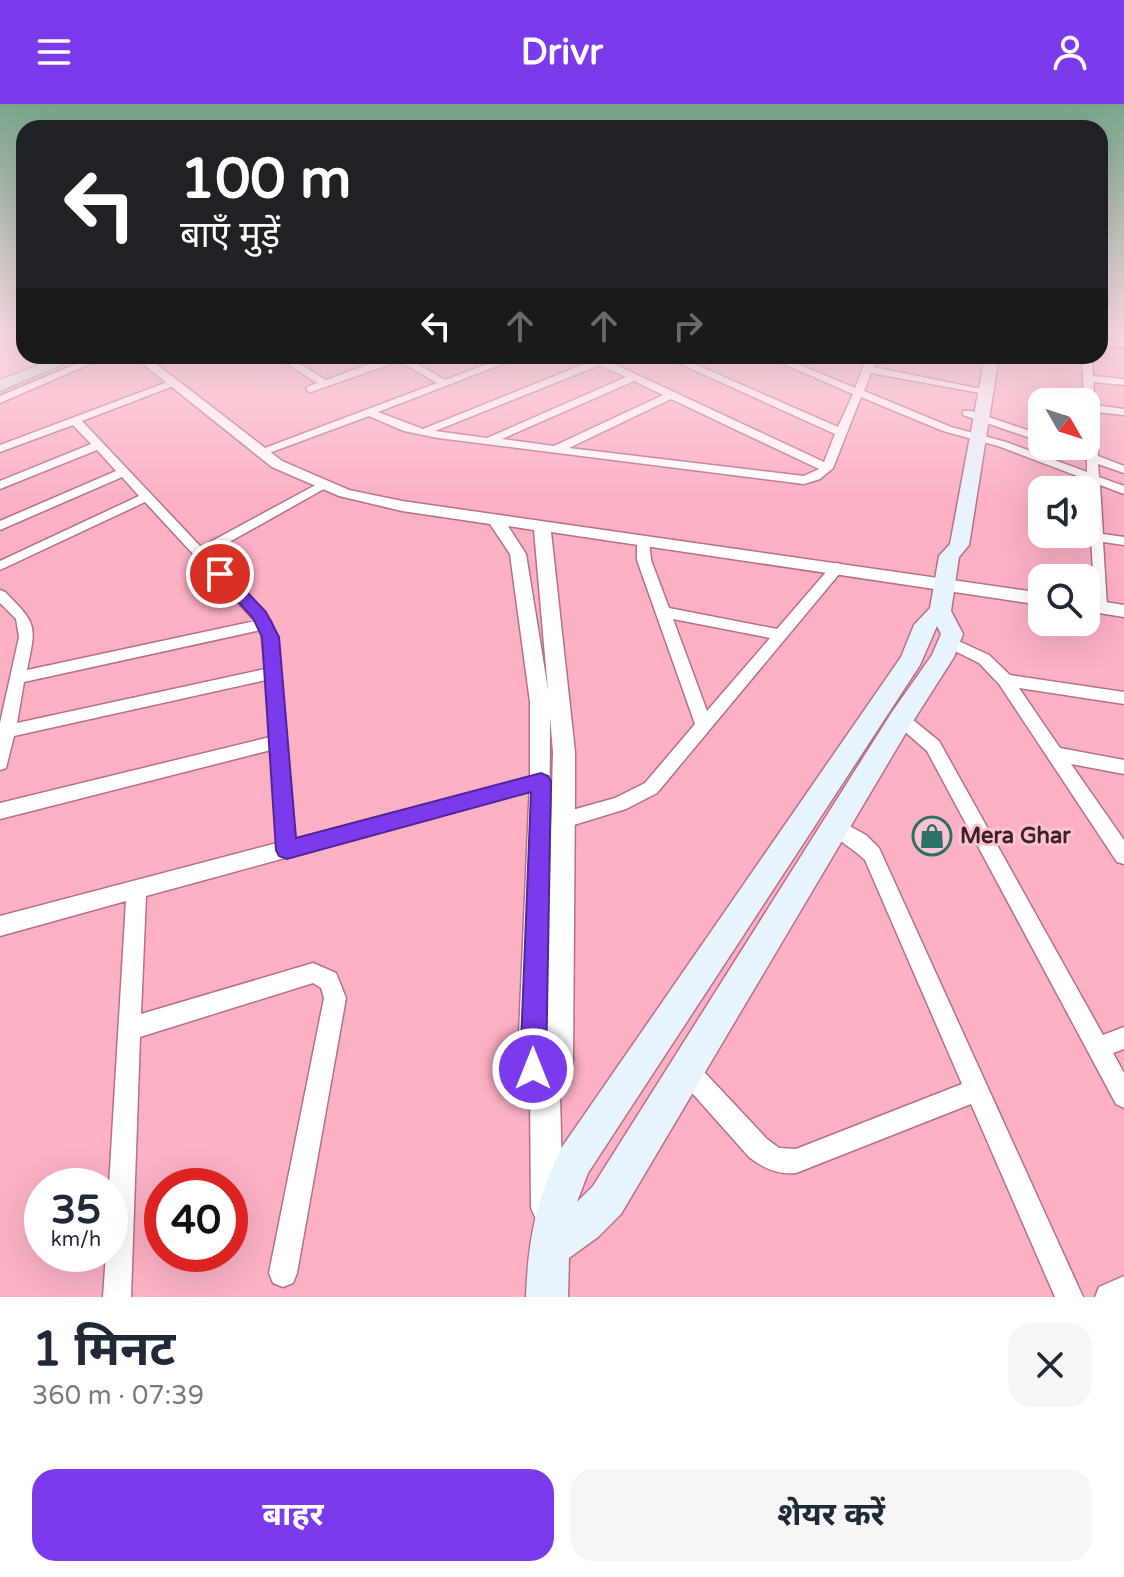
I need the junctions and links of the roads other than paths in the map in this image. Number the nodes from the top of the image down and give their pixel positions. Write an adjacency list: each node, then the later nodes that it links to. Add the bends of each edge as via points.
1 (979, 390): 18 (main road)
2 (22, 391): 14 (street)
3 (153, 391): 19 (street)
4 (184, 391): 28 (street)
5 (195, 391): 28 (street)
6 (427, 391): 16 (street)
7 (526, 391): 20 (street)
8 (603, 391): 24 (street)
9 (662, 391): 13 (street)
10 (746, 391): 21 (street)
11 (855, 391): 12 (street)
12 (858, 392): 21 (street); 23 (street)
13 (671, 395): 27 (street); 30 (street)
14 (0, 400)
15 (1100, 409): 17 (street)
16 (369, 412): 20 (street); 28 (street)
17 (1124, 412)
18 (974, 415): 22 (street); 23 (main road)
19 (75, 420): 25 (street); 26 (street)
20 (424, 432): 24 (street)
21 (842, 433): 30 (street)
22 (1028, 434)
23 (970, 435): 33 (street); 48 (main road, via 959,545)
24 (488, 441): 27 (street)
25 (98, 445): 32 (street); 35 (street)
26 (0, 449)
27 (557, 449): 30 (street, via 790,479 816,477)
28 (267, 451): 36 (street, via 277,464); 40 (street, via 370,489)
29 (1097, 460): 31 (street)
30 (827, 468)
31 (1124, 470)
32 (123, 472): 38 (street); 41 (street)
33 (1087, 476)
34 (1100, 481): 37 (street)
35 (0, 485)
36 (325, 485): 39 (street, via 377,501); 45 (street)
37 (1124, 490)
38 (147, 497): 45 (street); 46 (street)
39 (496, 520): 40 (street); 68 (street, via 518,554 540,702)
40 (531, 521): 43 (street); 48 (street); 70 (street, via 564,752)
41 (0, 526)
42 (1100, 538): 44 (street)
43 (643, 540): 47 (street); 53 (street, via 644,560)
44 (1124, 541)
45 (200, 553): 54 (street)
46 (0, 566)
47 (838, 567): 48 (street); 55 (street)
48 (945, 581): 50 (street); 56 (main road); 83 (main road, via 912,659 575,1160)
49 (0, 595): 58 (street, via 25,626)
50 (1028, 596)
51 (1100, 607): 52 (street)
52 (1124, 611)
53 (663, 612): 55 (street); 62 (street)
54 (266, 624): 57 (street); 58 (street)
55 (781, 635): 62 (street)
56 (950, 642): 59 (street, via 984,659); 61 (main road)
57 (273, 673): 63 (street); 64 (street)
58 (18, 678): 63 (street)
59 (1005, 680): 60 (street); 65 (street)
60 (1124, 698)
61 (901, 719): 71 (main road); 78 (street, via 933,746)
62 (704, 725): 70 (street, via 651,788 620,804)
63 (7, 731): 66 (street)
64 (277, 742): 69 (street); 72 (street)
65 (1055, 754): 67 (street); 73 (street)
66 (0, 763)
67 (1124, 767)
68 (541, 781): 72 (street); 80 (street, via 532,1057)
69 (0, 811)
70 (564, 820): 80 (street, via 559,1060 553,1083)
71 (835, 826): 79 (main road); 81 (street, via 872,854)
72 (287, 850): 74 (street)
73 (1124, 855)
74 (136, 890): 75 (street); 76 (street)
75 (0, 926)
76 (130, 1029): 84 (street, via 313,973 332,983 335,998); 86 (street)
77 (1124, 1038): 78 (street)
78 (1098, 1048): 82 (street)
79 (685, 1068): 81 (street, via 758,1148 783,1163); 83 (main road, via 607,1200)
80 (545, 1090): 83 (street)
81 (976, 1090): 88 (street)
82 (1124, 1096)
83 (547, 1249): 87 (main road)
84 (283, 1273)
85 (1124, 1290): 89 (street)
86 (117, 1297)
87 (547, 1297)
88 (1069, 1297)
89 (1109, 1297)

